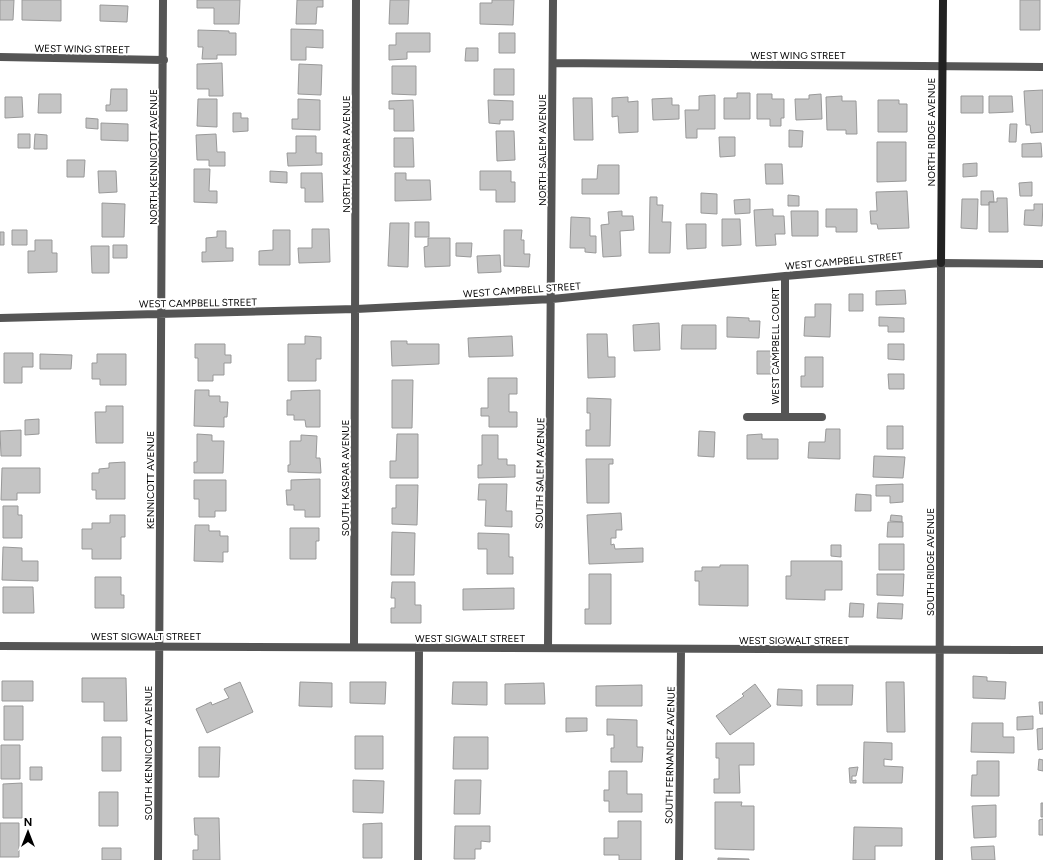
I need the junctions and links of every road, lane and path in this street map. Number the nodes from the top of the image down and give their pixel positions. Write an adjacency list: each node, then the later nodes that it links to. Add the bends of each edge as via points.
1 (163, 0): 6 (street, NORTH KENNICOTT AVENUE)
2 (356, 0): 14 (street, NORTH KASPAR AVENUE)
3 (554, 0): 7 (street, NORTH SALEM AVENUE)
4 (943, 0): 8 (street, NORTH RIDGE AVENUE)
5 (0, 58): 6 (street, WEST WING STREET)
6 (164, 60): 15 (street, NORTH KENNICOTT AVENUE)
7 (552, 63): 8 (street, WEST WING STREET); 13 (street, NORTH SALEM AVENUE)
8 (941, 66): 9 (street, WEST WING STREET); 10 (street, NORTH RIDGE AVENUE)
9 (1043, 66)
10 (941, 263): 11 (street, WEST CAMPBELL STREET); 12 (street, WEST CAMPBELL STREET); 26 (street, SOUTH RIDGE AVENUE)
11 (1043, 264)
12 (785, 276): 13 (street, WEST CAMPBELL STREET); 18 (street, WEST CAMPBELL COURT)
13 (552, 299): 14 (street, WEST CAMPBELL STREET); 23 (street, SOUTH SALEM AVENUE)
14 (356, 309): 15 (street, WEST CAMPBELL STREET); 22 (street, SOUTH KASPAR AVENUE)
15 (162, 314): 16 (street, WEST CAMPBELL STREET); 21 (street, KENNICOTT AVENUE)
16 (0, 318)
17 (747, 417): 18 (street, WEST CAMPBELL COURT)
18 (785, 417): 19 (street, WEST CAMPBELL COURT)
19 (822, 417)
20 (0, 646): 21 (street, WEST SIGWALT STREET)
21 (159, 647): 22 (street, WEST SIGWALT STREET); 28 (street, SOUTH KENNICOTT AVENUE)
22 (354, 647): 24 (street, WEST SIGWALT STREET)
23 (548, 647): 24 (street, WEST SIGWALT STREET); 25 (street, WEST SIGWALT STREET)
24 (419, 648): 29 (street)
25 (681, 649): 26 (street, WEST SIGWALT STREET); 30 (street, SOUTH FERNANDEZ AVENUE)
26 (940, 650): 27 (street, WEST SIGWALT STREET); 31 (street, SOUTH RIDGE AVENUE)
27 (1043, 650)
28 (158, 860)
29 (418, 860)
30 (679, 860)
31 (939, 860)

